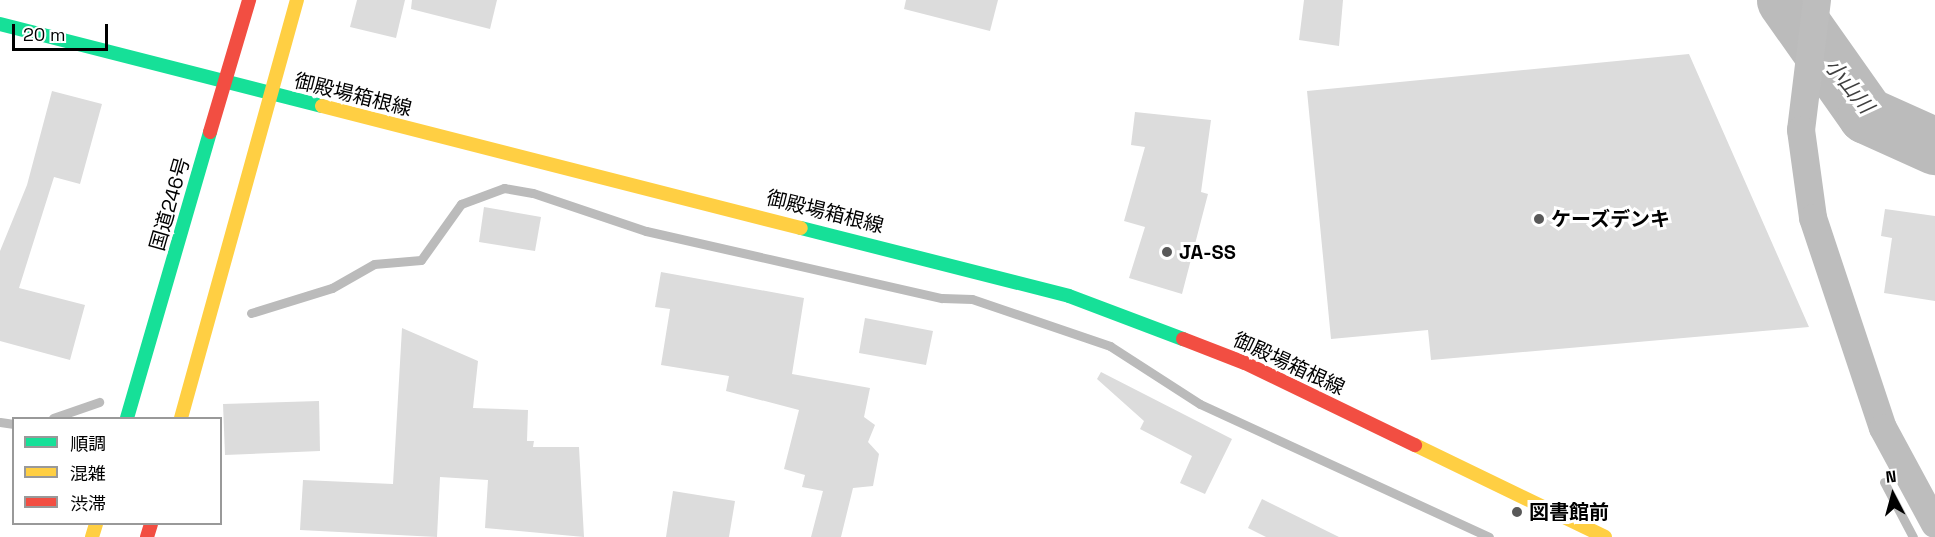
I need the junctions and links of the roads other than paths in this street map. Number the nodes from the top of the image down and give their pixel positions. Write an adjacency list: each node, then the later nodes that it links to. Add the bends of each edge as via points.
1 (249, 0): 5 (main road, 国道246号)
2 (297, 0): 6 (main road)
3 (1816, 0): 9 (street, via 1801,130 1813,218 1883,428)
4 (0, 24): 5 (main road, 御殿場箱根線)
5 (226, 83): 6 (main road, 御殿場箱根線); 7 (main road, 国道246号)
6 (273, 94): 8 (main road); 10 (main road, 御殿場箱根線, via 1069,296 1245,363)
7 (127, 417)
8 (181, 417)
9 (1935, 524)
10 (1605, 537)

